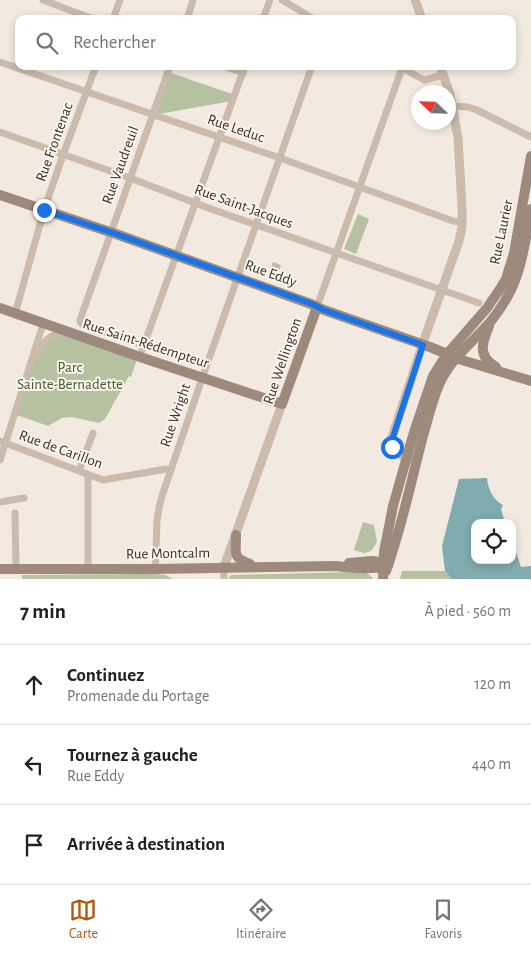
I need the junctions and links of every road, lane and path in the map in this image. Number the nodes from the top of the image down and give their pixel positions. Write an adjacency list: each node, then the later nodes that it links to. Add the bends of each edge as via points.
1 (43, 0): 7 (street)
2 (120, 0): 8 (street)
3 (193, 0): 9 (street)
4 (270, 0): 10 (street)
5 (282, 0): 11 (street)
6 (415, 0): 12 (street)
7 (82, 15)
8 (114, 15)
9 (188, 15)
10 (264, 15)
11 (307, 15)
12 (421, 15)
13 (0, 62): 14 (street, Rue Leduc)
14 (15, 67)
15 (23, 70): 24 (street, Rue Leduc)
16 (94, 70): 24 (street, Rue Frontenac)
17 (169, 70): 26 (street, Rue Vaudreuil)
18 (244, 70): 29 (street)
19 (311, 70): 33 (street, Rue Wright)
20 (401, 70): 35 (street, Rue Wellington)
21 (406, 70): 22 (street, Rue Wellington, via 424,80)
22 (441, 70): 23 (street)
23 (447, 85)
24 (86, 92): 26 (street, Rue Leduc); 31 (street, Rue Frontenac)
25 (456, 106): 30 (street, via 477,110)
26 (153, 115): 29 (street, Rue Leduc); 34 (street, Rue Vaudreuil)
27 (456, 125): 40 (street)
28 (0, 132): 31 (street, Rue Saint-Jacques)
29 (219, 137): 33 (street, Rue Leduc); 37 (street)
30 (531, 137)
31 (63, 155): 34 (street, Rue Saint-Jacques); 39 (street, Rue Frontenac)
32 (531, 156): 56 (main road, Rue Laurier, via 506,279)
33 (280, 158): 35 (street, Rue Leduc); 41 (street, Rue Wright)
34 (130, 178): 37 (street, Rue Saint-Jacques); 42 (street, Rue Vaudreuil)
35 (359, 187): 40 (street, Rue Leduc); 43 (street, Rue Wellington)
36 (0, 195): 39 (main road, Rue Eddy)
37 (194, 203): 41 (street, Rue Saint-Jacques); 44 (street)
38 (531, 209): 51 (main road, Rue Laurier, via 522,261 514,285)
39 (44, 210): 42 (main road, Rue Eddy); 50 (street, Rue Frontenac)
40 (462, 222): 46 (street, via 459,241)
41 (256, 225): 43 (street, Rue Saint-Jacques); 45 (street, Rue Wright)
42 (111, 232): 44 (main road, Rue Eddy); 55 (street, Rue Vaudreuil, via 80,322)
43 (335, 253): 46 (street, Rue Saint-Jacques); 48 (street, Rue Wellington)
44 (176, 255): 45 (main road, Rue Eddy); 55 (street)
45 (237, 277): 48 (main road, Rue Eddy); 60 (street, Rue Wright)
46 (441, 290): 47 (street, Rue Saint-Jacques); 54 (street)
47 (479, 303)
48 (316, 307): 54 (main road, Rue Eddy); 62 (main road, Rue Wellington)
49 (0, 308): 50 (main road, Rue Saint-Rédempteur)
50 (15, 314): 52 (main road, Rue Saint-Rédempteur)
51 (491, 320): 56 (main road, Rue Laurier); 59 (main road, via 482,344 484,354 489,363)
52 (42, 324): 53 (main road, Rue Saint-Rédempteur); 58 (street)
53 (72, 334): 57 (main road, Rue Saint-Rédempteur); 58 (street, via 52,335)
54 (423, 345): 56 (main road, Rue Eddy); 65 (street, via 391,444 401,455)
55 (143, 346): 57 (street)
56 (451, 356): 59 (main road, Rue Eddy); 65 (main road, via 433,376 414,432)
57 (139, 357): 60 (main road, Rue Saint-Rédempteur)
58 (31, 361): 64 (street)
59 (507, 374): 61 (main road, Rue Eddy)
60 (202, 377): 62 (main road, Rue Saint-Rédempteur); 67 (street, Rue Wright)
61 (531, 381)
62 (282, 404): 73 (street, Rue Wellington)
63 (94, 433): 68 (street)
64 (3, 442): 66 (street); 68 (street, Rue de Carillon)
65 (412, 459): 74 (main road, via 393,505 384,552)
66 (0, 460)
67 (171, 471): 69 (street, Rue de Carillon, via 166,469 103,480); 80 (street, Rue Wright, via 159,508)
68 (79, 472): 69 (street, Rue de Carillon)
69 (88, 475): 77 (street)
70 (24, 498): 71 (street)
71 (0, 502)
72 (15, 513): 79 (street)
73 (236, 535): 75 (main road, via 239,559); 76 (street, Rue Wellington)
74 (386, 564): 75 (main road, Rue Montcalm, via 374,568); 82 (main road)
75 (256, 566): 76 (main road, Rue Montcalm)
76 (224, 567): 80 (main road, Rue Montcalm); 81 (street, Rue Wellington)
77 (88, 568): 79 (main road, Rue Montcalm); 80 (main road, Rue Montcalm)
78 (0, 569): 79 (main road, Rue Montcalm)
79 (16, 569)
80 (155, 574)
81 (224, 579)
82 (383, 579)

